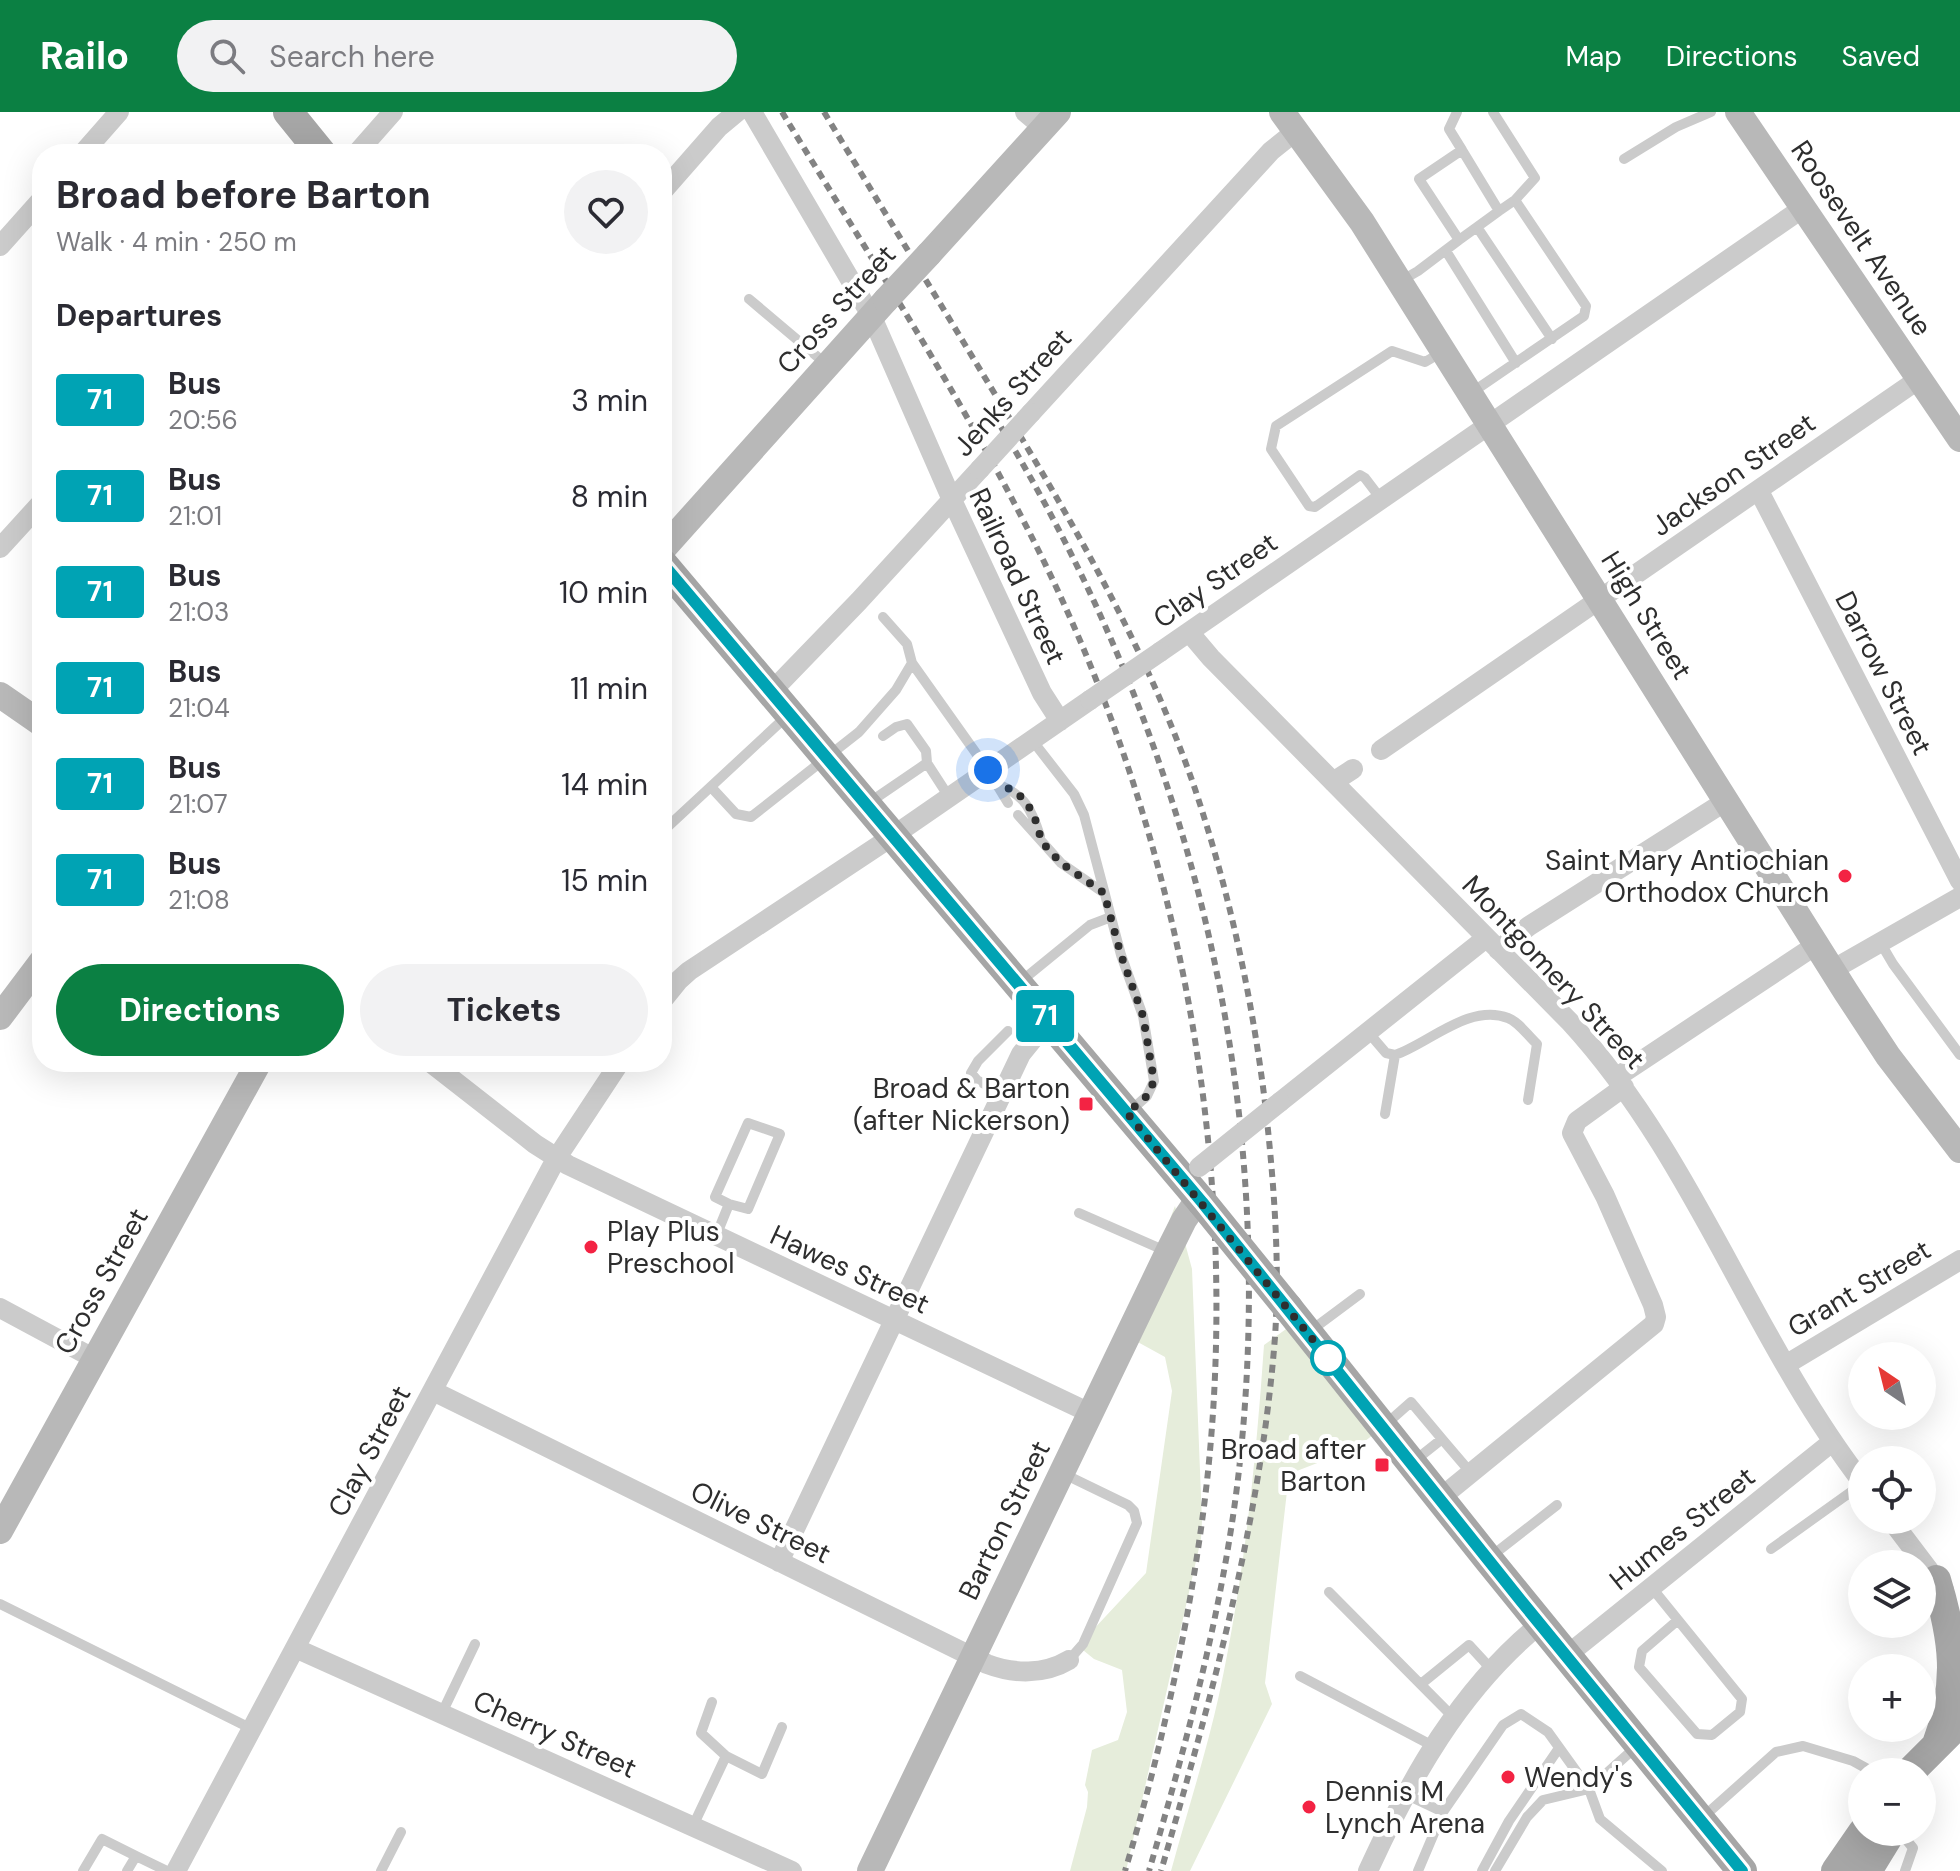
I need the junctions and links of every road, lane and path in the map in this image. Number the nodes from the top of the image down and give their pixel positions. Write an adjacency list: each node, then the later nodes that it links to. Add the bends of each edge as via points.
1 (119, 112): 12 (street)
2 (288, 112): 13 (main road)
3 (393, 112): 14 (street)
4 (737, 112): 17 (street)
5 (752, 112): 28 (street, Railroad Street)
6 (1457, 112): 15 (lane, via 1449,129)
7 (1493, 112): 18 (lane, via 1535,178)
8 (1711, 112): 16 (lane)
9 (1738, 112): 19 (main road, Roosevelt Avenue)
10 (1043, 117): 28 (main road, Cross Street, bridge)
11 (1289, 121): 26 (main road, High Street); 39 (street, Jenks Street, bridge, via 1271,151)
12 (91, 144)
13 (314, 144)
14 (365, 144)
15 (1462, 150): 21 (lane); 23 (lane, via 1419,179)
16 (1624, 159)
17 (672, 181)
18 (1515, 200): 21 (lane); 29 (lane, via 1586,306 1584,316)
19 (1803, 208): 33 (main road, Roosevelt Avenue); 35 (street, Clay Street)
20 (32, 210): 24 (street)
21 (1499, 211): 22 (lane)
22 (1477, 227): 23 (lane); 29 (lane)
23 (1459, 240): 25 (lane)
24 (0, 246)
25 (1446, 251): 26 (lane); 31 (lane)
26 (1399, 282): 30 (main road, High Street)
27 (749, 299): 32 (lane)
28 (879, 308): 32 (main road, Cross Street); 39 (street, Railroad Street)
29 (1552, 339): 31 (lane)
30 (1442, 352): 34 (main road, High Street); 38 (lane, via 1425,362 1392,351 1276,426 1271,449 1309,506 1360,475)
31 (1516, 363): 34 (lane)
32 (828, 365): 41 (main road, Cross Street)
33 (1919, 379): 36 (main road, Roosevelt Avenue); 37 (street, Jackson Street)
34 (1469, 394): 35 (main road, High Street)
35 (1489, 425): 38 (street, Clay Street); 44 (main road, High Street)
36 (1960, 439)
37 (1759, 491): 44 (street, Jackson Street); 69 (street, Darrow Street)
38 (1381, 499): 46 (street, Clay Street)
39 (952, 500): 49 (street, Jenks Street); 51 (street, Railroad Street)
40 (32, 513): 42 (street)
41 (672, 539)
42 (0, 548)
43 (672, 575): 49 (main road)
44 (1600, 601): 54 (street, Jackson Street); 62 (main road, High Street)
45 (883, 617): 47 (lane, via 907,644)
46 (1189, 632): 51 (street, Clay Street, bridge); 59 (street, Montgomery Street)
47 (912, 663): 55 (lane, via 859,732); 58 (lane)
48 (0, 695): 50 (main road)
49 (780, 703): 55 (main road); 60 (lane)
50 (32, 717)
51 (1060, 721): 53 (street, Clay Street)
52 (883, 736): 56 (lane, via 907,724 926,751)
53 (1032, 740): 58 (street, Clay Street); 70 (lane, via 1079,804)
54 (1381, 750)
55 (826, 757): 60 (lane, via 751,817 736,814); 64 (main road)
56 (927, 763): 61 (lane); 64 (lane)
57 (1353, 769): 59 (street)
58 (993, 777): 61 (street, Clay Street); 63 (lane); 68 (lane, via 1017,792 1033,812)
59 (1333, 782): 74 (street, Montgomery Street)
60 (711, 787): 66 (lane)
61 (949, 797): 67 (street, Clay Street)
62 (1726, 801): 74 (street, Barton Street); 75 (main road, High Street)
63 (1008, 803)
64 (866, 805): 67 (main road)
65 (1018, 815): 68 (lane)
66 (672, 823)
67 (893, 836): 78 (main road); 79 (street, Clay Street, via 689,971)
68 (1042, 842): 70 (lane, via 1061,863)
69 (1960, 881)
70 (1104, 893): 72 (lane)
71 (1960, 897): 73 (street)
72 (1111, 917): 78 (lane, via 1090,925); 92 (lane, via 1143,1016 1154,1081 1147,1096)
73 (1880, 942): 76 (street); 85 (lane)
74 (1492, 944): 83 (street, Barton Street); 89 (street, Montgomery Street, via 1570,1022)
75 (1816, 945): 76 (main road, High Street); 89 (street)
76 (1832, 970): 94 (main road, High Street, via 1888,1056)
77 (32, 974): 80 (main road)
78 (1018, 984): 81 (main road)
79 (672, 989)
80 (0, 1017)
81 (1052, 1024): 90 (street, via 1028,1044); 92 (main road)
82 (1008, 1031): 90 (lane, via 971,1073)
83 (1368, 1032): 84 (lane, via 1386,1053); 96 (street, Barton Street, bridge, via 1280,1102)
84 (1395, 1055): 91 (lane, via 1466,1019 1511,1019 1537,1044); 93 (lane)
85 (1960, 1055)
86 (253, 1072): 106 (main road, Cross Street)
87 (443, 1072): 95 (street, Hawes Street)
88 (613, 1072): 95 (street, Clay Street)
89 (1620, 1082): 107 (street, Montgomery Street); 116 (street, via 1577,1121 1572,1133 1653,1305 1654,1324)
90 (1002, 1094): 104 (street)
91 (1528, 1100)
92 (1127, 1113): 96 (main road)
93 (1385, 1114)
94 (1960, 1150)
95 (556, 1159): 99 (street, Hawes Street); 108 (street, Clay Street)
96 (1196, 1187): 100 (main road, Barton Street); 105 (main road, bridge)
97 (729, 1204): 97 (lane, via 748,1209 780,1134 748,1123 715,1197); 99 (lane)
98 (1079, 1213): 100 (lane)
99 (716, 1236): 104 (street, Hawes Street)
100 (1168, 1252): 109 (main road, Barton Street)
101 (1960, 1260): 107 (street, Grant Street)
102 (1360, 1294): 105 (lane)
103 (0, 1308): 106 (street)
104 (894, 1320): 109 (street, Hawes Street); 123 (street)
105 (1308, 1333): 110 (main road)
106 (95, 1359): 120 (main road, Cross Street)
107 (1787, 1364): 112 (street, Montgomery Street)
108 (433, 1391): 123 (street, Olive Street); 132 (street, Clay Street)
109 (1090, 1413): 115 (main road, Barton Street)
110 (1383, 1427): 111 (lane, via 1411,1402); 113 (main road)
111 (1442, 1439): 113 (lane); 116 (lane)
112 (1832, 1442): 114 (street, Montgomery Street); 125 (street, Humes Street)
113 (1411, 1463): 118 (main road)
114 (1848, 1464)
115 (1062, 1473): 134 (main road, Barton Street); 135 (lane, via 1128,1505 1136,1516 1135,1529 1083,1644)
116 (1471, 1473): 118 (street)
117 (1848, 1493): 121 (lane)
118 (1439, 1499): 122 (main road)
119 (1557, 1505): 122 (lane)
120 (0, 1531)
121 (1771, 1549)
122 (1488, 1559): 130 (main road)
123 (779, 1562): 134 (street, Olive Street)
124 (1936, 1580): 128 (street); 144 (main road, via 1952,1644)
125 (1652, 1588): 129 (lane); 133 (street, Humes Street)
126 (1329, 1592): 138 (lane)
127 (0, 1604): 143 (lane)
128 (1960, 1613)
129 (1678, 1620): 129 (lane, via 1742,1699 1740,1712 1712,1735 1697,1734 1639,1667 1642,1651)
130 (1540, 1624): 133 (main road); 136 (street)
131 (475, 1644): 140 (lane)
132 (295, 1648): 140 (street, Cherry Street); 143 (street, Clay Street)
133 (1566, 1656): 145 (main road)
134 (973, 1658): 135 (street, Olive Street, via 1015,1671 1052,1668); 168 (main road, Barton Street)
135 (1069, 1660)
136 (1492, 1670): 138 (lane, via 1469,1645); 141 (street)
137 (1300, 1676): 146 (lane)
138 (1421, 1684): 141 (lane)
139 (712, 1702): 148 (lane, via 701,1733)
140 (441, 1715): 156 (street, Cherry Street)
141 (1453, 1717): 146 (street)
142 (782, 1727): 148 (lane, via 762,1774)
143 (252, 1729): 165 (street, Clay Street)
144 (1952, 1737): 149 (main road); 151 (main road)
145 (1639, 1745): 152 (lane); 155 (main road)
146 (1433, 1746): 153 (street)
147 (1559, 1748): 152 (lane); 154 (lane, via 1548,1732 1521,1714 1503,1725); 171 (lane)
148 (726, 1756): 156 (lane)
149 (1927, 1758)
150 (1848, 1760): 155 (lane, via 1803,1746 1776,1752)
151 (1936, 1764)
152 (1589, 1789): 172 (lane, via 1543,1800); 173 (lane, via 1600,1819)
153 (1405, 1794): 154 (lane); 169 (street)
154 (1443, 1812): 170 (lane)
155 (1700, 1820): 174 (main road)
156 (693, 1826): 167 (street, Cherry Street)
157 (401, 1832): 166 (lane)
158 (1853, 1846): 175 (main road)
159 (1882, 1846): 176 (main road)
160 (1911, 1846): 177 (lane)
161 (136, 1856): 162 (lane, via 102,1839); 163 (lane); 164 (lane)
162 (83, 1871)
163 (127, 1871)
164 (167, 1871)
165 (176, 1871)
166 (381, 1871)
167 (792, 1871)
168 (870, 1871)
169 (1368, 1871)
170 (1418, 1871)
171 (1482, 1871)
172 (1495, 1871)
173 (1662, 1871)
174 (1742, 1871)
175 (1836, 1871)
176 (1867, 1871)
177 (1905, 1871)

